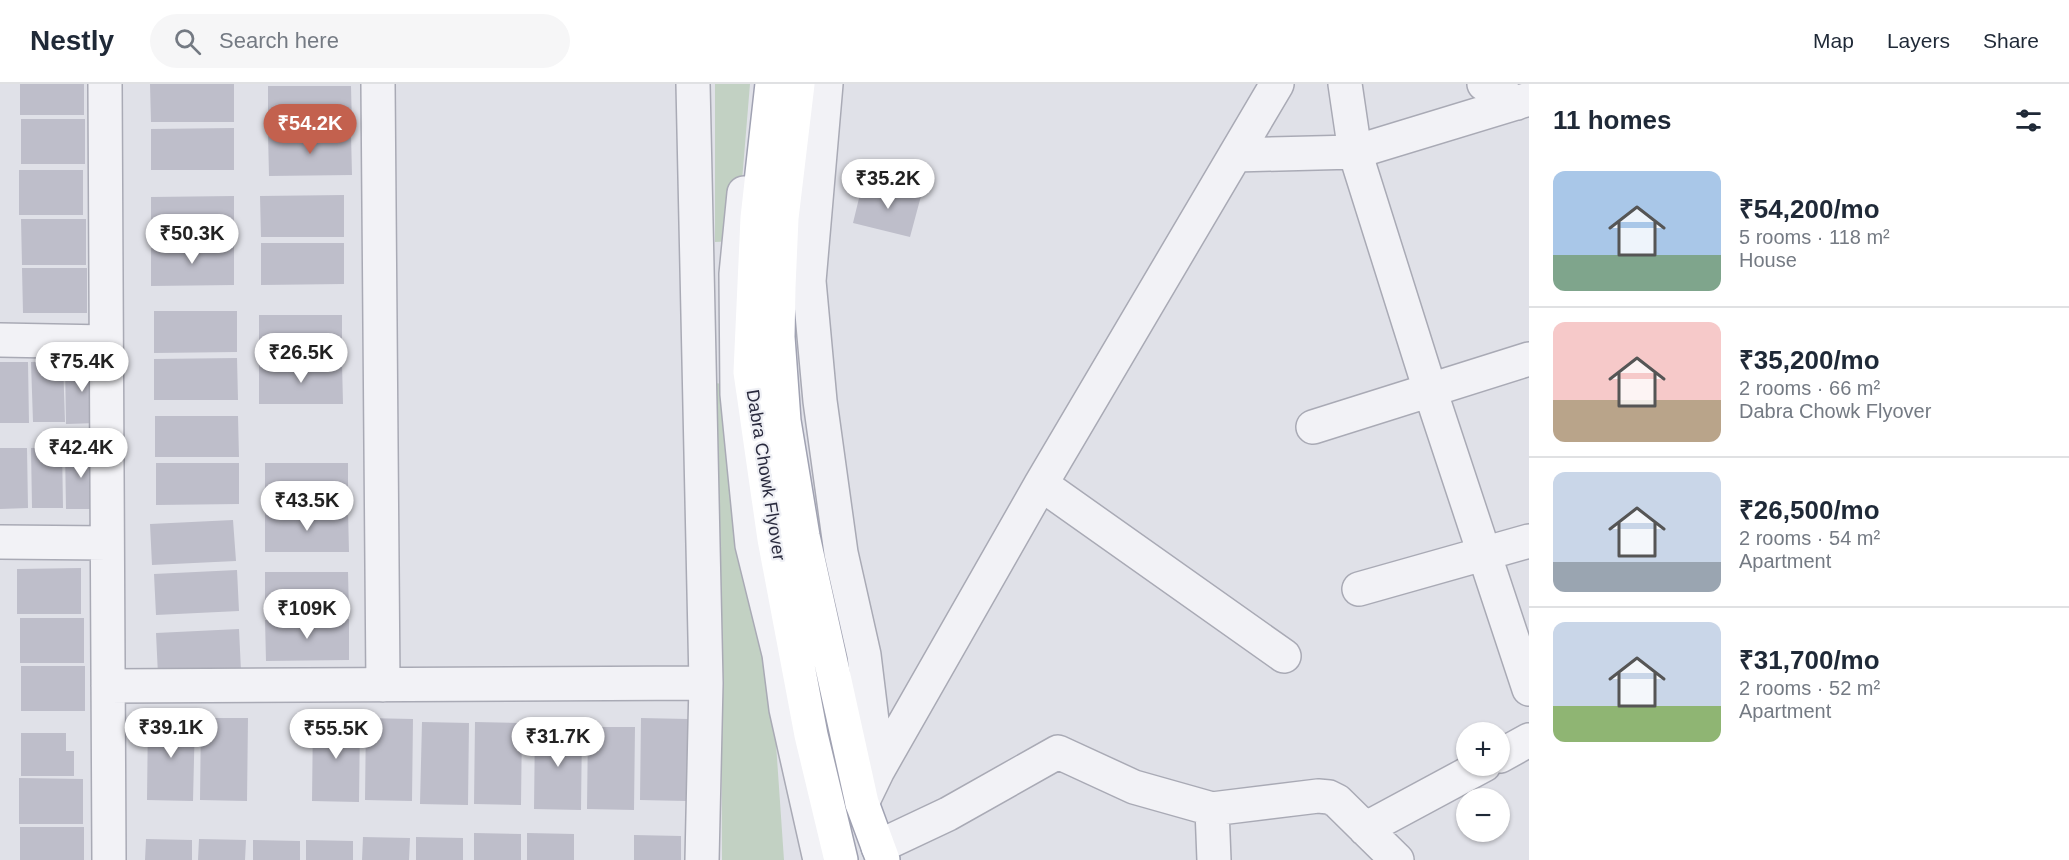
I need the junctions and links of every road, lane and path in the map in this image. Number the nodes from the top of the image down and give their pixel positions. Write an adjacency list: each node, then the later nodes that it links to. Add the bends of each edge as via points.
1 (105, 84): 15 (street)
2 (378, 84): 29 (street)
3 (693, 84): 18 (street)
4 (759, 84): 20 (street, via 736,274 737,394)
5 (772, 84): 43 (main road, Dabra Chowk Flyover, via 757,218 750,372 774,538 811,735)
6 (798, 84): 36 (main road, Dabra Chowk Flyover, via 782,218 778,337 784,421 803,536)
7 (826, 84): 34 (street, via 809,281 820,401 842,553 864,655)
8 (1277, 84): 13 (street)
9 (1345, 84): 12 (street)
10 (1484, 84): 11 (street)
11 (1523, 101): 12 (street)
12 (1355, 152): 13 (street); 17 (street)
13 (1235, 156): 21 (street)
14 (0, 340): 15 (street)
15 (106, 342): 24 (street)
16 (1529, 359): 17 (street)
17 (1430, 390): 19 (street); 25 (street)
18 (700, 395): 20 (street); 28 (street)
19 (1313, 427)
20 (743, 456): 42 (street, via 752,545 779,654 786,709)
21 (1041, 484): 27 (street); 34 (street)
22 (1529, 541): 25 (street)
23 (0, 542): 24 (street)
24 (107, 543): 30 (street)
25 (1483, 555): 26 (street); 31 (street)
26 (1359, 589)
27 (1284, 656)
28 (706, 683): 29 (street); 41 (street)
29 (383, 685): 30 (street)
30 (108, 686): 40 (street)
31 (1529, 689)
32 (1529, 740): 33 (street)
33 (1510, 750)
34 (878, 770): 36 (street)
35 (1464, 776): 38 (street)
36 (862, 803): 39 (main road, Dabra Chowk Flyover)
37 (1212, 809): 38 (street, via 1329,797); 39 (street, via 1134,787 1058,752); 44 (street)
38 (1365, 829): 45 (street)
39 (871, 856)
40 (109, 860)
41 (702, 860)
42 (820, 860)
43 (841, 860)
44 (1214, 860)
45 (1397, 860)

